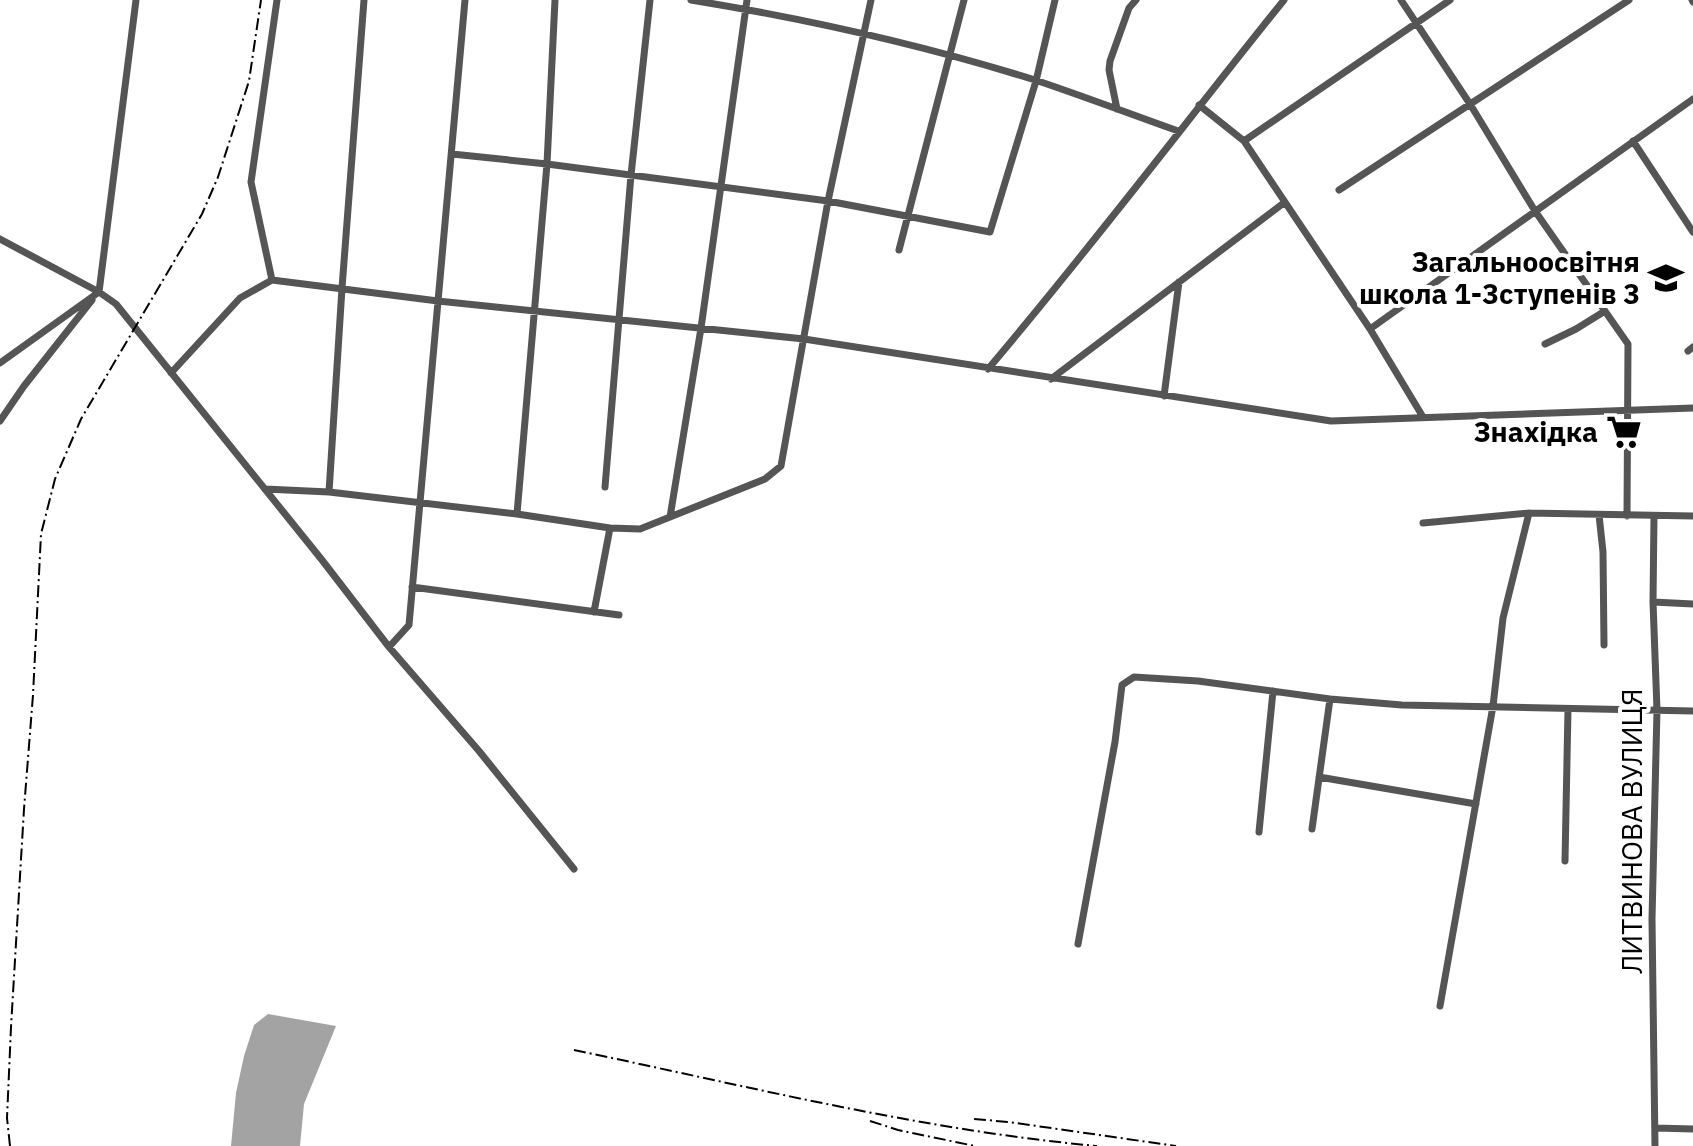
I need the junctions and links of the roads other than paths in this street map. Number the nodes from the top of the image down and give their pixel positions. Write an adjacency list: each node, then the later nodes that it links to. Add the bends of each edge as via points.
1 (136, 0): 44 (street)
2 (277, 0): 41 (street, via 251,182)
3 (364, 0): 43 (street)
4 (465, 0): 29 (street)
5 (555, 0): 30 (street)
6 (650, 0): 31 (street)
7 (691, 0): 17 (street)
8 (747, 0): 17 (street)
9 (871, 0): 19 (street)
10 (964, 0): 20 (street)
11 (1055, 0): 21 (street)
12 (1136, 0): 25 (street, via 1110,61)
13 (1284, 0): 24 (street)
14 (1401, 0): 18 (street)
15 (1450, 0): 18 (street)
16 (1629, 0): 23 (street)
17 (746, 9): 19 (street); 32 (street)
18 (1417, 22): 23 (street); 27 (street)
19 (864, 34): 20 (street); 34 (street)
20 (950, 56): 21 (street); 37 (street)
21 (1036, 81): 25 (street); 37 (street, via 990,232)
22 (1693, 99): 28 (street)
23 (1470, 104): 33 (street); 36 (street)
24 (1199, 105): 26 (street); 27 (street)
25 (1117, 109): 26 (street)
26 (1178, 131): 54 (street)
27 (1244, 141): 35 (street)
28 (1633, 141): 36 (street); 38 (street)
29 (452, 154): 30 (street); 45 (street)
30 (547, 164): 31 (street); 46 (street)
31 (631, 175): 32 (street); 48 (street)
32 (721, 188): 34 (street); 49 (street)
33 (1339, 190)
34 (828, 201): 37 (street); 51 (street)
35 (1285, 202): 42 (street); 50 (street)
36 (1535, 211): 47 (street); 50 (street)
37 (907, 216): 40 (street)
38 (1693, 232)
39 (0, 239): 44 (street)
40 (899, 250)
41 (272, 280): 43 (street); 55 (street, via 240,298)
42 (1179, 282): 56 (street); 57 (street)
43 (342, 288): 45 (street); 64 (street)
44 (99, 292): 53 (street); 55 (street, via 116,304); 61 (street)
45 (438, 301): 46 (street); 65 (street)
46 (535, 310): 48 (street); 67 (street)
47 (1605, 311): 52 (street); 59 (street, via 1628,344)
48 (620, 320): 49 (street); 62 (street)
49 (701, 328): 51 (street); 72 (street)
50 (1370, 329): 60 (street)
51 (804, 339): 54 (street); 72 (street, via 781,466 765,479)
52 (1545, 344)
53 (0, 363)
54 (988, 369): 56 (street)
55 (171, 373): 63 (street)
56 (1051, 379): 57 (street)
57 (1164, 396): 60 (street, via 1331,421)
58 (1693, 408): 59 (street)
59 (1626, 410): 60 (street); 69 (street)
60 (1423, 417)
61 (0, 421)
62 (605, 487)
63 (265, 489): 64 (street); 81 (street)
64 (329, 492): 65 (street)
65 (420, 503): 67 (street); 75 (street)
66 (1529, 513): 68 (street); 73 (street); 84 (street, via 1503,618)
67 (517, 514): 74 (street)
68 (1599, 515): 69 (street); 80 (street)
69 (1627, 516): 70 (street)
70 (1654, 516): 71 (street); 76 (street, ЛИТВИНОВА ВУЛИЦЯ)
71 (1693, 516)
72 (670, 517): 74 (street, via 640,529)
73 (1423, 523)
74 (610, 528): 78 (street)
75 (412, 587): 78 (street); 81 (street, via 409,625)
76 (1653, 602): 77 (street); 86 (street, ЛИТВИНОВА ВУЛИЦЯ)
77 (1693, 604)
78 (594, 612): 79 (street)
79 (619, 615)
80 (1604, 645)
81 (389, 647): 93 (street)
82 (1273, 691): 83 (street); 91 (street); 94 (street, via 1134,677 1122,685)
83 (1330, 699): 84 (street); 88 (street)
84 (1493, 706): 85 (street); 89 (street)
85 (1568, 709): 86 (street); 92 (street)
86 (1657, 710): 87 (street); 96 (street, ЛИТВИНОВА ВУЛИЦЯ)
87 (1693, 711)
88 (1319, 777): 89 (street); 90 (street)
89 (1476, 804): 95 (street)
90 (1312, 829)
91 (1259, 832)
92 (1565, 861)
93 (574, 869)
94 (1078, 944)
95 (1440, 1006)
96 (1655, 1128): 97 (street); 98 (street, ЛИТВИНОВА ВУЛИЦЯ)
97 (1693, 1129)
98 (1655, 1146)

